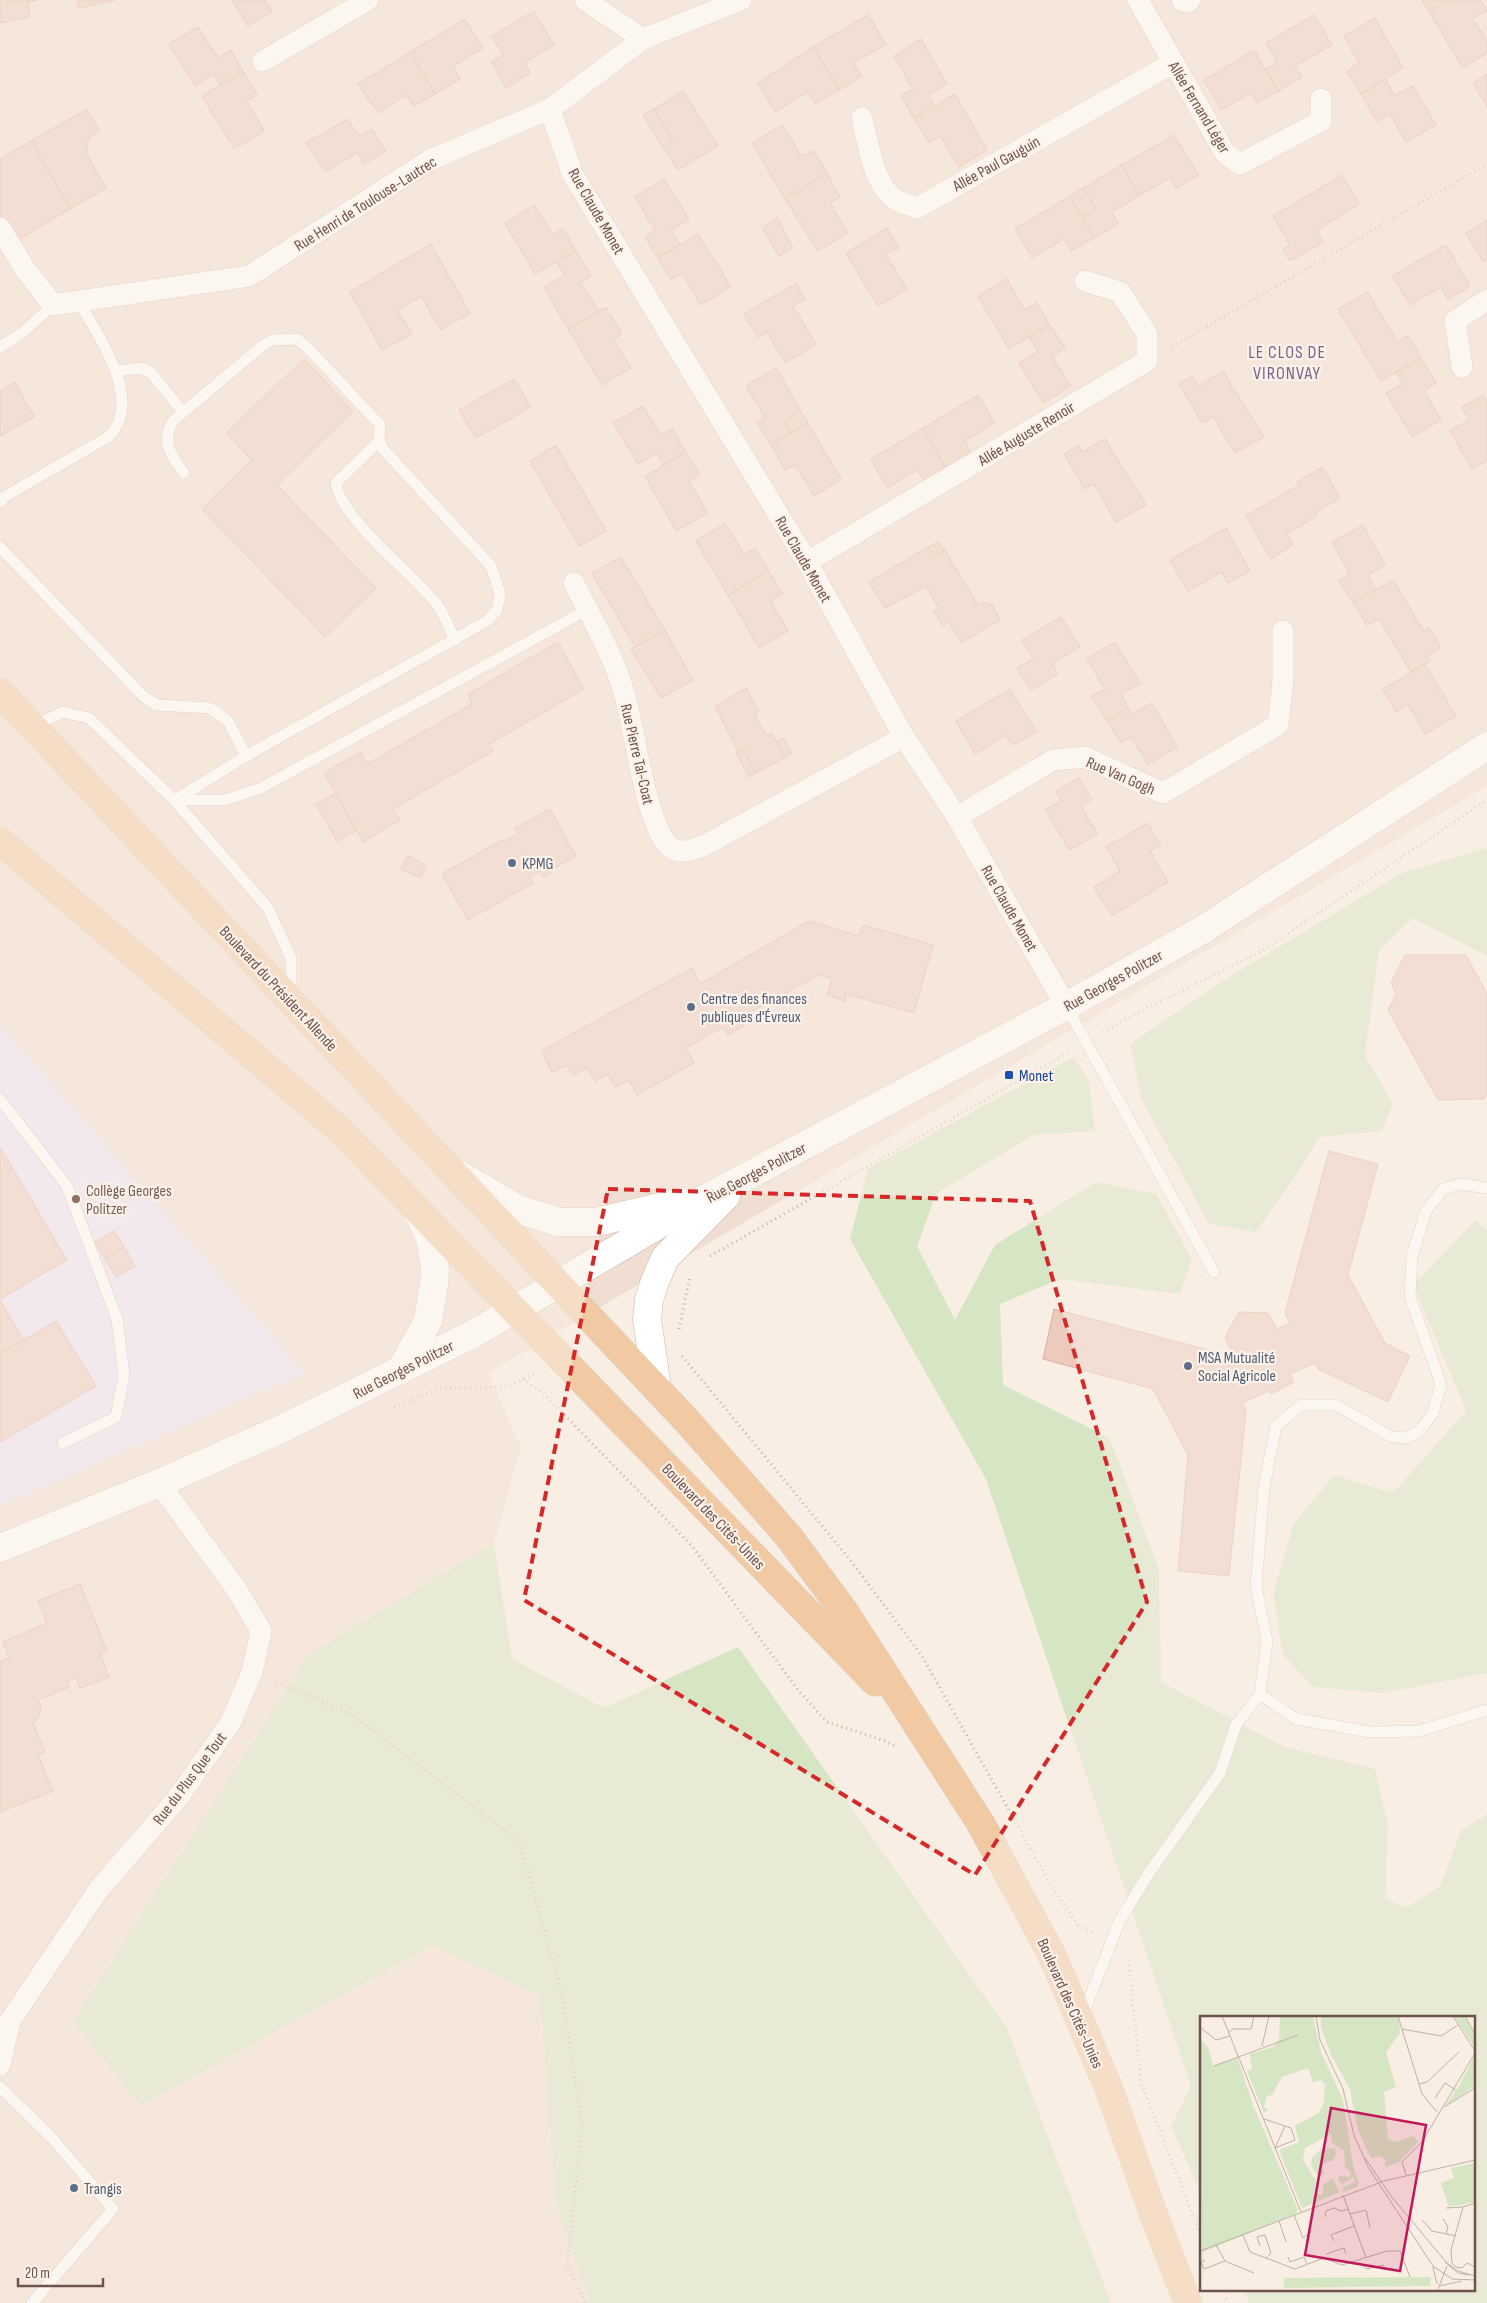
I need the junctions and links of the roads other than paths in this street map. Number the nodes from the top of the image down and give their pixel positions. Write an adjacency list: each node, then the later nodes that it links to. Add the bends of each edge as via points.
1 (368, 0): 8 (street)
2 (585, 0): 7 (street)
3 (740, 0): 7 (street, Rue Henri de Toulouse-Lautrec)
4 (1138, 0): 9 (street, Allée Fernand Léger)
5 (1182, 0): 6 (street)
6 (1190, 0)
7 (643, 39): 11 (street, Rue Henri de Toulouse-Lautrec)
8 (262, 61)
9 (1173, 63): 10 (street, Allée Fernand Léger, via 1224,153 1240,164 1321,121); 12 (street, Allée Paul Gauguin, via 917,208 897,200 881,186)
10 (1321, 99)
11 (550, 109): 15 (street, Rue Henri de Toulouse-Lautrec, via 430,160 249,276); 26 (street, Rue Claude Monet, via 572,173)
12 (862, 118)
13 (0, 228): 17 (street, via 25,269)
14 (1084, 281): 26 (street, Allée Auguste Renoir, via 1120,292 1147,334 1147,361)
15 (78, 300): 17 (street, Rue Henri de Toulouse-Lautrec); 20 (lane)
16 (1487, 300): 19 (street, via 1455,321)
17 (53, 305): 18 (lane, via 22,334)
18 (0, 347)
19 (1462, 367)
20 (117, 371): 21 (lane, via 141,368 151,373); 24 (lane, via 122,407 117,428 108,437)
21 (183, 412): 22 (lane, via 262,346 273,340 297,339 380,425); 23 (lane, via 168,430 167,442 170,454)
22 (379, 442): 30 (lane, via 336,483 337,494 364,529 436,604); 30 (lane, via 492,566 500,594 497,610 487,622)
23 (184, 473)
24 (0, 502)
25 (0, 548): 35 (lane, via 143,696 157,705 210,708 228,721)
26 (807, 562): 33 (street, Rue Claude Monet)
27 (574, 583): 28 (street, Rue Pierre Tal-Coat)
28 (587, 610): 33 (street, Rue Pierre Tal-Coat, via 610,649 623,689 644,789 657,826 673,850 687,851 705,845); 36 (lane, via 259,789 224,800)
29 (1283, 631): 37 (street, Rue Van Gogh, via 1283,681 1278,725 1162,793 1084,757 1053,760)
30 (455, 640): 35 (lane)
31 (0, 692): 32 (main road, Boulevard du Président Allende)
32 (32, 727): 36 (lane, via 64,712 89,718); 39 (main road, Boulevard du Président Allende)
33 (904, 737): 37 (street, Rue Claude Monet)
34 (1487, 746): 40 (street, Rue Georges Politzer, via 1202,930)
35 (246, 756): 36 (lane)
36 (174, 800): 39 (lane, via 268,908 291,958)
37 (957, 817): 40 (street, Rue Claude Monet)
38 (0, 841): 45 (main road, via 340,1130)
39 (292, 1001): 42 (main road, Boulevard du Président Allende)
40 (1066, 1006): 43 (street, Rue Georges Politzer); 46 (lane)
41 (0, 1099): 51 (lane, via 67,1186 117,1319 124,1375 116,1417)
42 (446, 1166): 43 (street, via 520,1210 559,1222 596,1222 675,1204); 47 (main road, Boulevard du Président Allende)
43 (740, 1180): 47 (street, Rue Georges Politzer); 50 (street, via 665,1258 654,1284 647,1319)
44 (1487, 1188): 54 (lane, via 1461,1184 1443,1188 1426,1211 1412,1256 1410,1297 1440,1384 1433,1413 1420,1430 1407,1438 1392,1437 1336,1405 1301,1405 1276,1426 1264,1487 1256,1586 1267,1641)
45 (416, 1206): 48 (main road); 49 (street, via 430,1238 434,1284 428,1322)
46 (1214, 1272)
47 (559, 1284): 48 (street, Rue Georges Politzer); 50 (main road, Boulevard des Cités-Unies)
48 (514, 1310): 49 (street, Rue Georges Politzer); 56 (main road, Boulevard des Cités-Unies)
49 (400, 1371): 52 (street, Rue Georges Politzer, via 277,1431)
50 (657, 1388): 56 (main road, Boulevard des Cités-Unies, via 789,1537 846,1614)
51 (63, 1443)
52 (159, 1483): 53 (street, Rue Georges Politzer); 58 (street, Rue du Plus Que Tout, via 232,1582 261,1631 252,1672 231,1722 178,1799 99,1889 10,2021)
53 (0, 1548)
54 (1260, 1694): 55 (lane, via 1296,1719 1370,1732 1419,1731); 57 (lane, via 1236,1725 1220,1773 1120,1920)
55 (1487, 1710)
56 (914, 1723): 57 (main road, Boulevard des Cités-Unies, via 985,1832 1053,1956)
57 (1081, 2021): 61 (main road, Boulevard des Cités-Unies)
58 (0, 2065)
59 (0, 2087): 60 (lane, via 51,2137 113,2209)
60 (32, 2303)
61 (1188, 2303)

